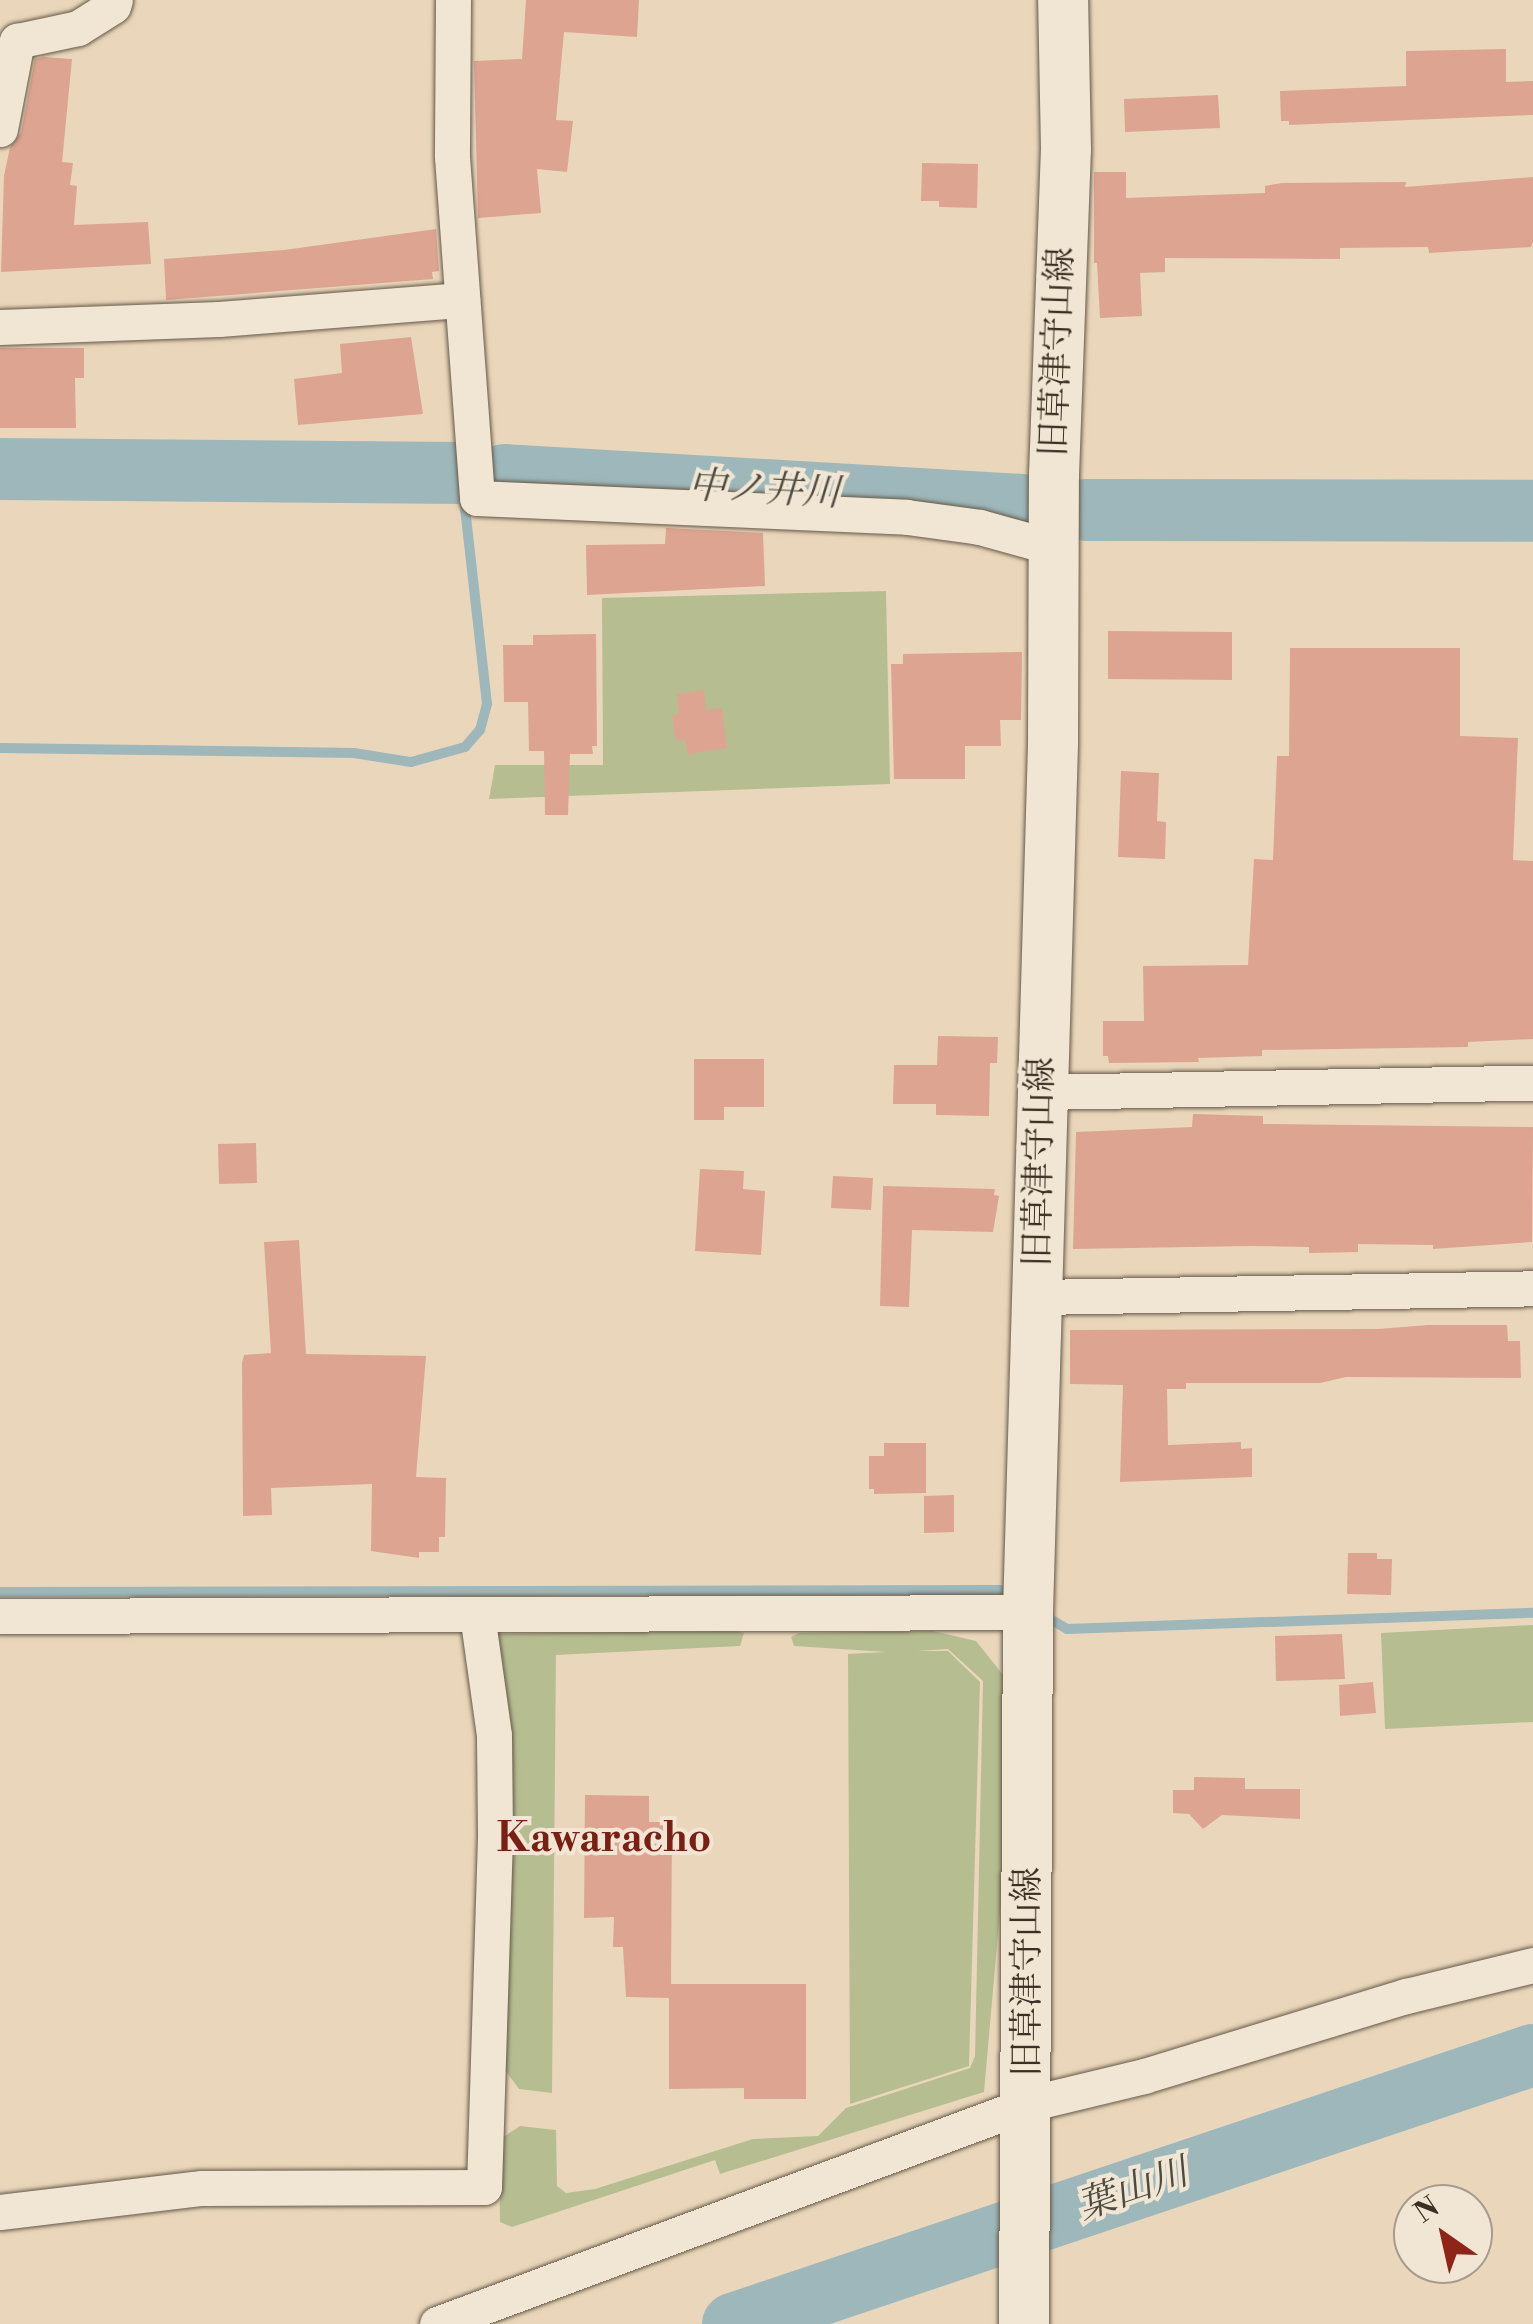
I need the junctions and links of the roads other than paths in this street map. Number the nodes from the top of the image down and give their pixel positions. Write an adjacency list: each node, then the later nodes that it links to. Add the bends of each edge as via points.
1 (115, 0): 4 (street, via 78,28 17,41)
2 (452, 0): 5 (street, via 452,157)
3 (1064, 0): 7 (street, 旧草津守山線)
4 (0, 128)
5 (462, 300): 6 (street); 7 (street, via 477,498 907,517 980,527)
6 (0, 327)
7 (1055, 548): 9 (street, 旧草津守山線)
8 (1533, 1082): 9 (street)
9 (1042, 1092): 11 (street, 旧草津守山線)
10 (1533, 1288): 11 (street)
11 (1037, 1297): 12 (street, 旧草津守山線)
12 (1028, 1612): 13 (street); 16 (street, 旧草津守山線)
13 (477, 1614): 14 (street); 17 (street, via 494,1734 484,2187 202,2188)
14 (0, 1616)
15 (1533, 1965): 16 (street, via 1372,2005)
16 (1027, 2111): 18 (street, 旧草津守山線); 19 (street)
17 (0, 2212)
18 (1025, 2310)
19 (437, 2324)

